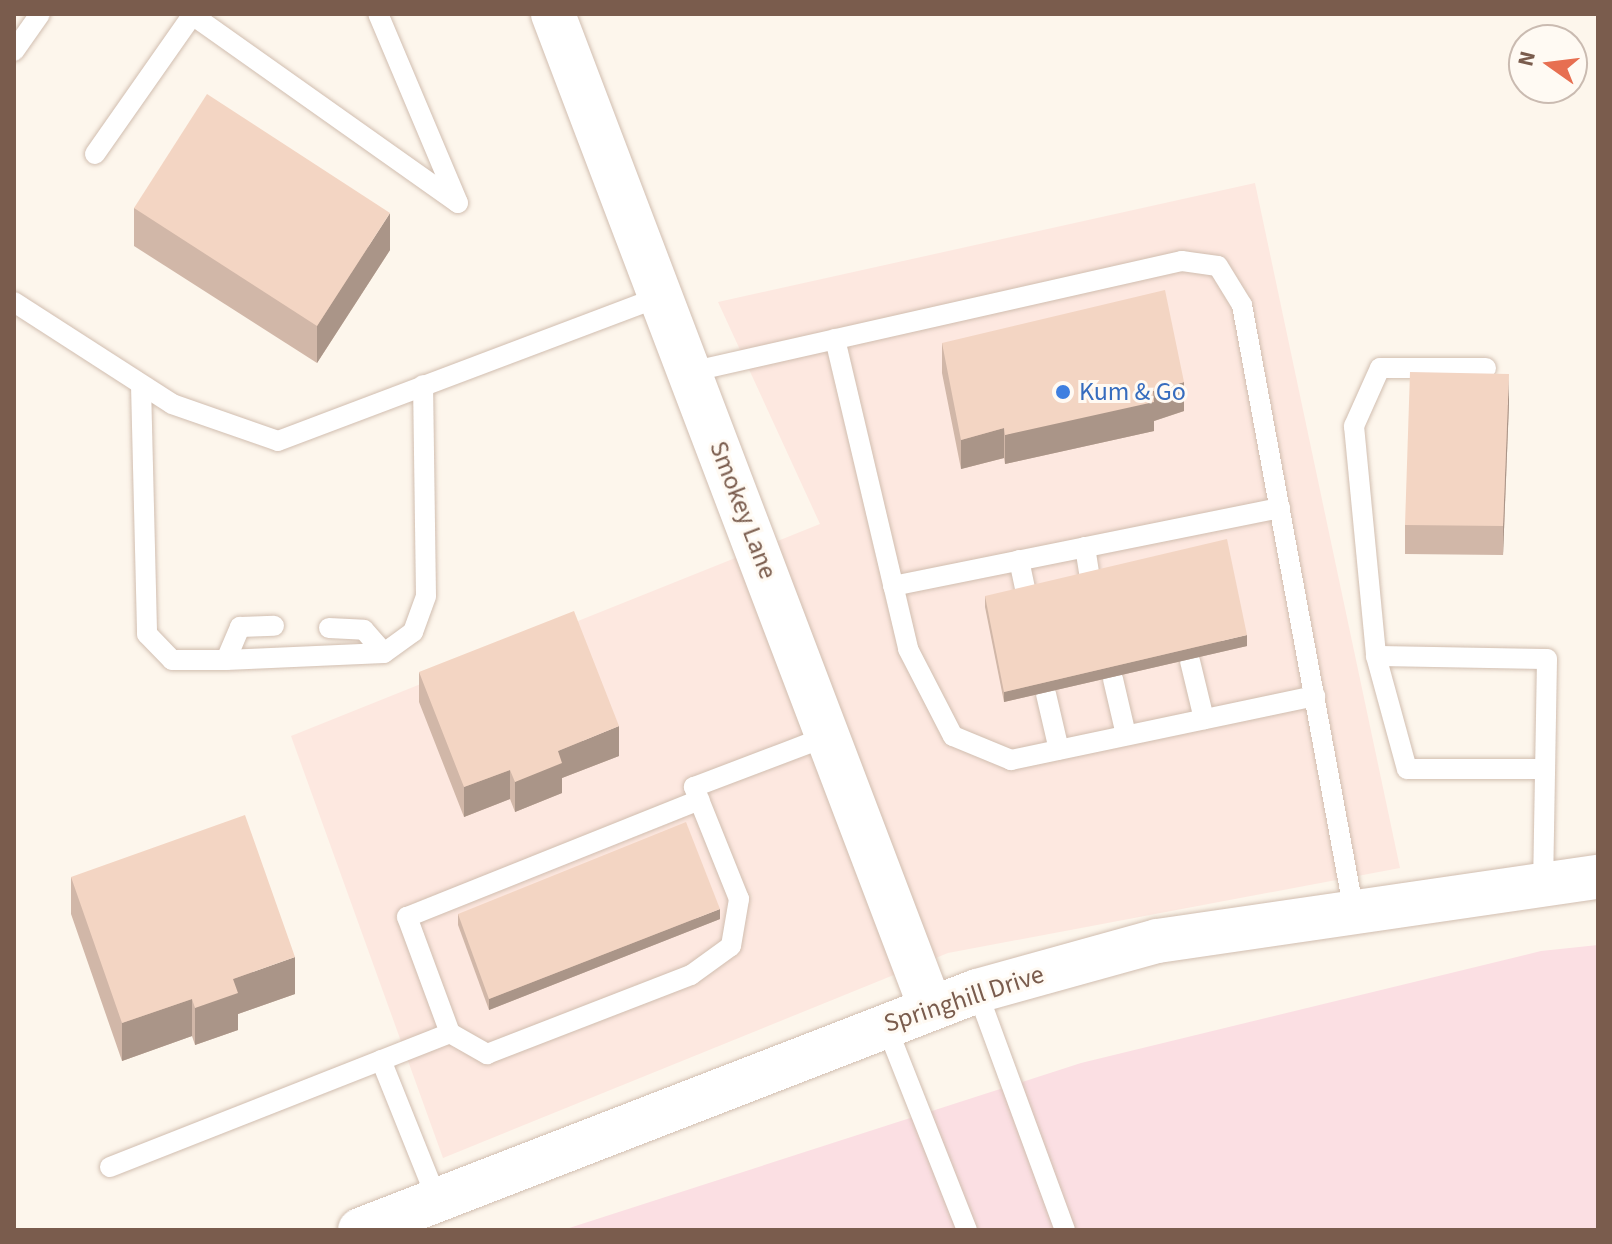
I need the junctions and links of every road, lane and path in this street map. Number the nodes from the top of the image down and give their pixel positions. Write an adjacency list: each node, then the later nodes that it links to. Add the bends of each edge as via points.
1 (40, 14): 5 (lane)
2 (192, 14): 3 (lane, via 458,203); 6 (lane)
3 (378, 14)
4 (553, 14): 7 (main road, Smokey Lane)
5 (18, 38)
6 (95, 154)
7 (661, 296): 11 (main road, Smokey Lane); 13 (lane)
8 (14, 302): 12 (lane)
9 (835, 339): 11 (lane); 14 (lane, via 1182,261 1218,266 1242,305); 20 (lane)
10 (1486, 368): 25 (lane, via 1380,368 1354,426)
11 (690, 372): 33 (main road, Smokey Lane)
12 (141, 385): 13 (lane, via 278,441); 26 (lane, via 147,634 172,660)
13 (423, 385): 24 (lane, via 426,596 413,632)
14 (1280, 508): 15 (lane); 30 (lane)
15 (1160, 532): 16 (lane); 17 (lane)
16 (1085, 547): 18 (lane); 19 (lane)
17 (1164, 554)
18 (1019, 560): 20 (lane); 21 (lane)
19 (1091, 583)
20 (893, 586): 34 (lane, via 908,649 953,736 1011,760)
21 (1027, 598)
22 (274, 626): 26 (lane, via 240,627)
23 (329, 628): 24 (lane, via 364,630)
24 (384, 653): 26 (lane)
25 (1376, 656): 35 (lane, via 1407,769); 35 (lane, via 1547,659)
26 (226, 660)
27 (1190, 661): 31 (lane)
28 (1113, 679): 32 (lane)
29 (1046, 694): 34 (lane)
30 (1315, 696): 31 (lane); 39 (lane)
31 (1204, 719): 32 (lane)
32 (1126, 735): 34 (lane)
33 (828, 736): 36 (lane, via 694,787); 41 (main road, Smokey Lane)
34 (1059, 750)
35 (1544, 769): 38 (lane)
36 (700, 800): 43 (lane, via 407,917); 43 (lane, via 739,899 731,946 691,975 487,1054)
37 (1598, 877): 38 (main road, Springhill Drive)
38 (1543, 883): 39 (main road, Springhill Drive)
39 (1354, 912): 40 (main road, Springhill Drive, via 1157,941)
40 (977, 991): 41 (main road, Springhill Drive); 49 (lane)
41 (930, 1006): 42 (main road, Springhill Drive)
42 (885, 1023): 46 (main road, Springhill Drive); 48 (lane)
43 (450, 1033): 44 (lane)
44 (381, 1060): 45 (lane); 46 (lane)
45 (110, 1167)
46 (437, 1199): 47 (main road, Springhill Drive)
47 (360, 1230)
48 (967, 1230)
49 (1065, 1230)

